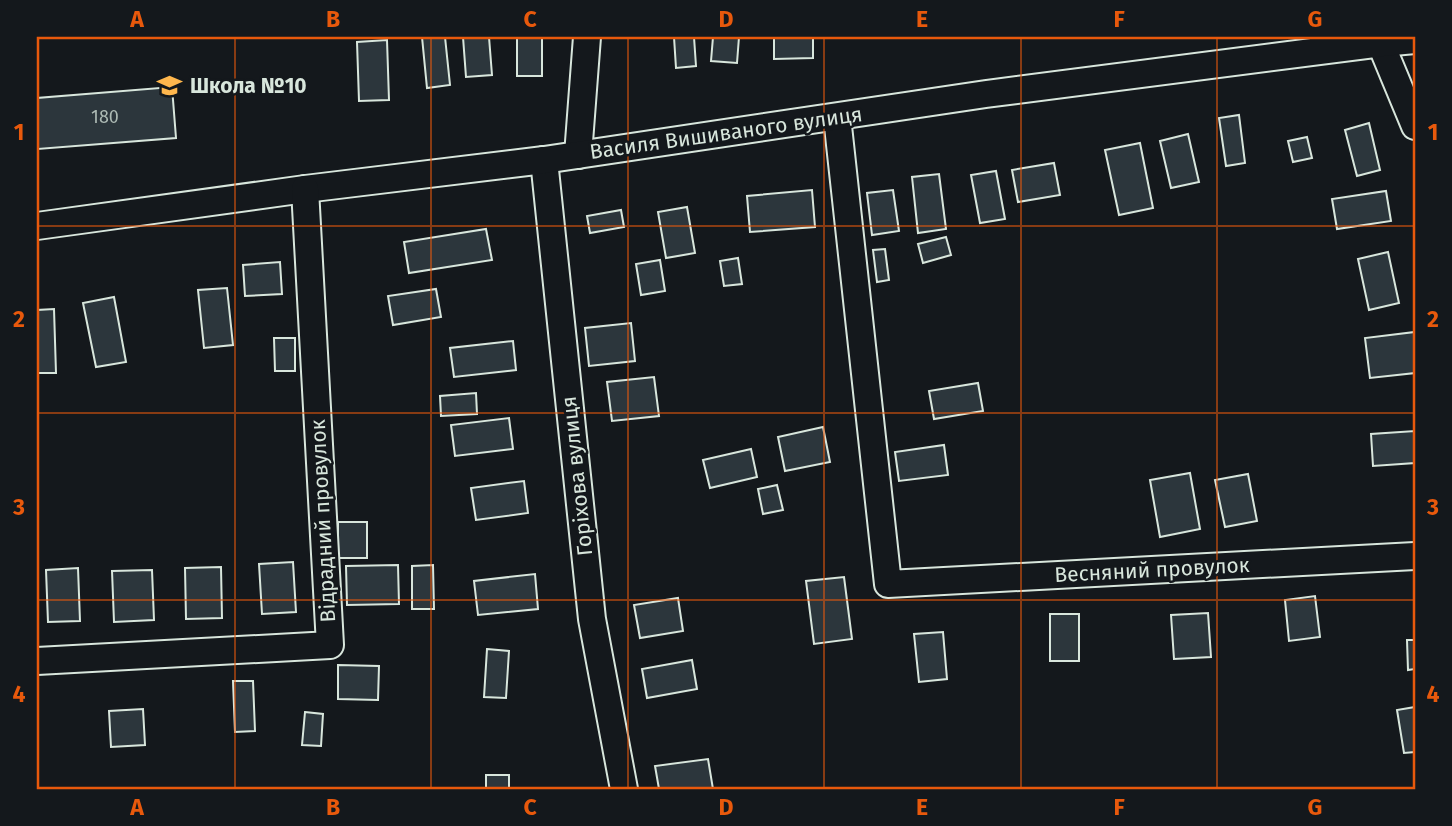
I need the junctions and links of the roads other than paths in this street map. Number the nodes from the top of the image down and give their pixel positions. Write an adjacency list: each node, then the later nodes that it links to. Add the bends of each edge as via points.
1 (587, 37): 6 (street)
2 (1380, 40): 3 (street, Василя Вишиваного вулиця); 4 (street, Василя Вишиваного вулиця); 5 (street)
3 (1415, 40)
4 (837, 117): 6 (street, Василя Вишиваного вулиця); 10 (street, Весняний провулок, via 888,584)
5 (1415, 126)
6 (578, 155): 7 (street, Василя Вишиваного вулиця)
7 (544, 160): 8 (street, Василя Вишиваного вулиця); 12 (street, Горіхова вулиця, via 592,619)
8 (305, 189): 9 (street, Василя Вишиваного вулиця); 11 (street, Відрадний провулок, via 330,645)
9 (37, 226)
10 (1415, 556)
11 (37, 661)
12 (624, 789)

